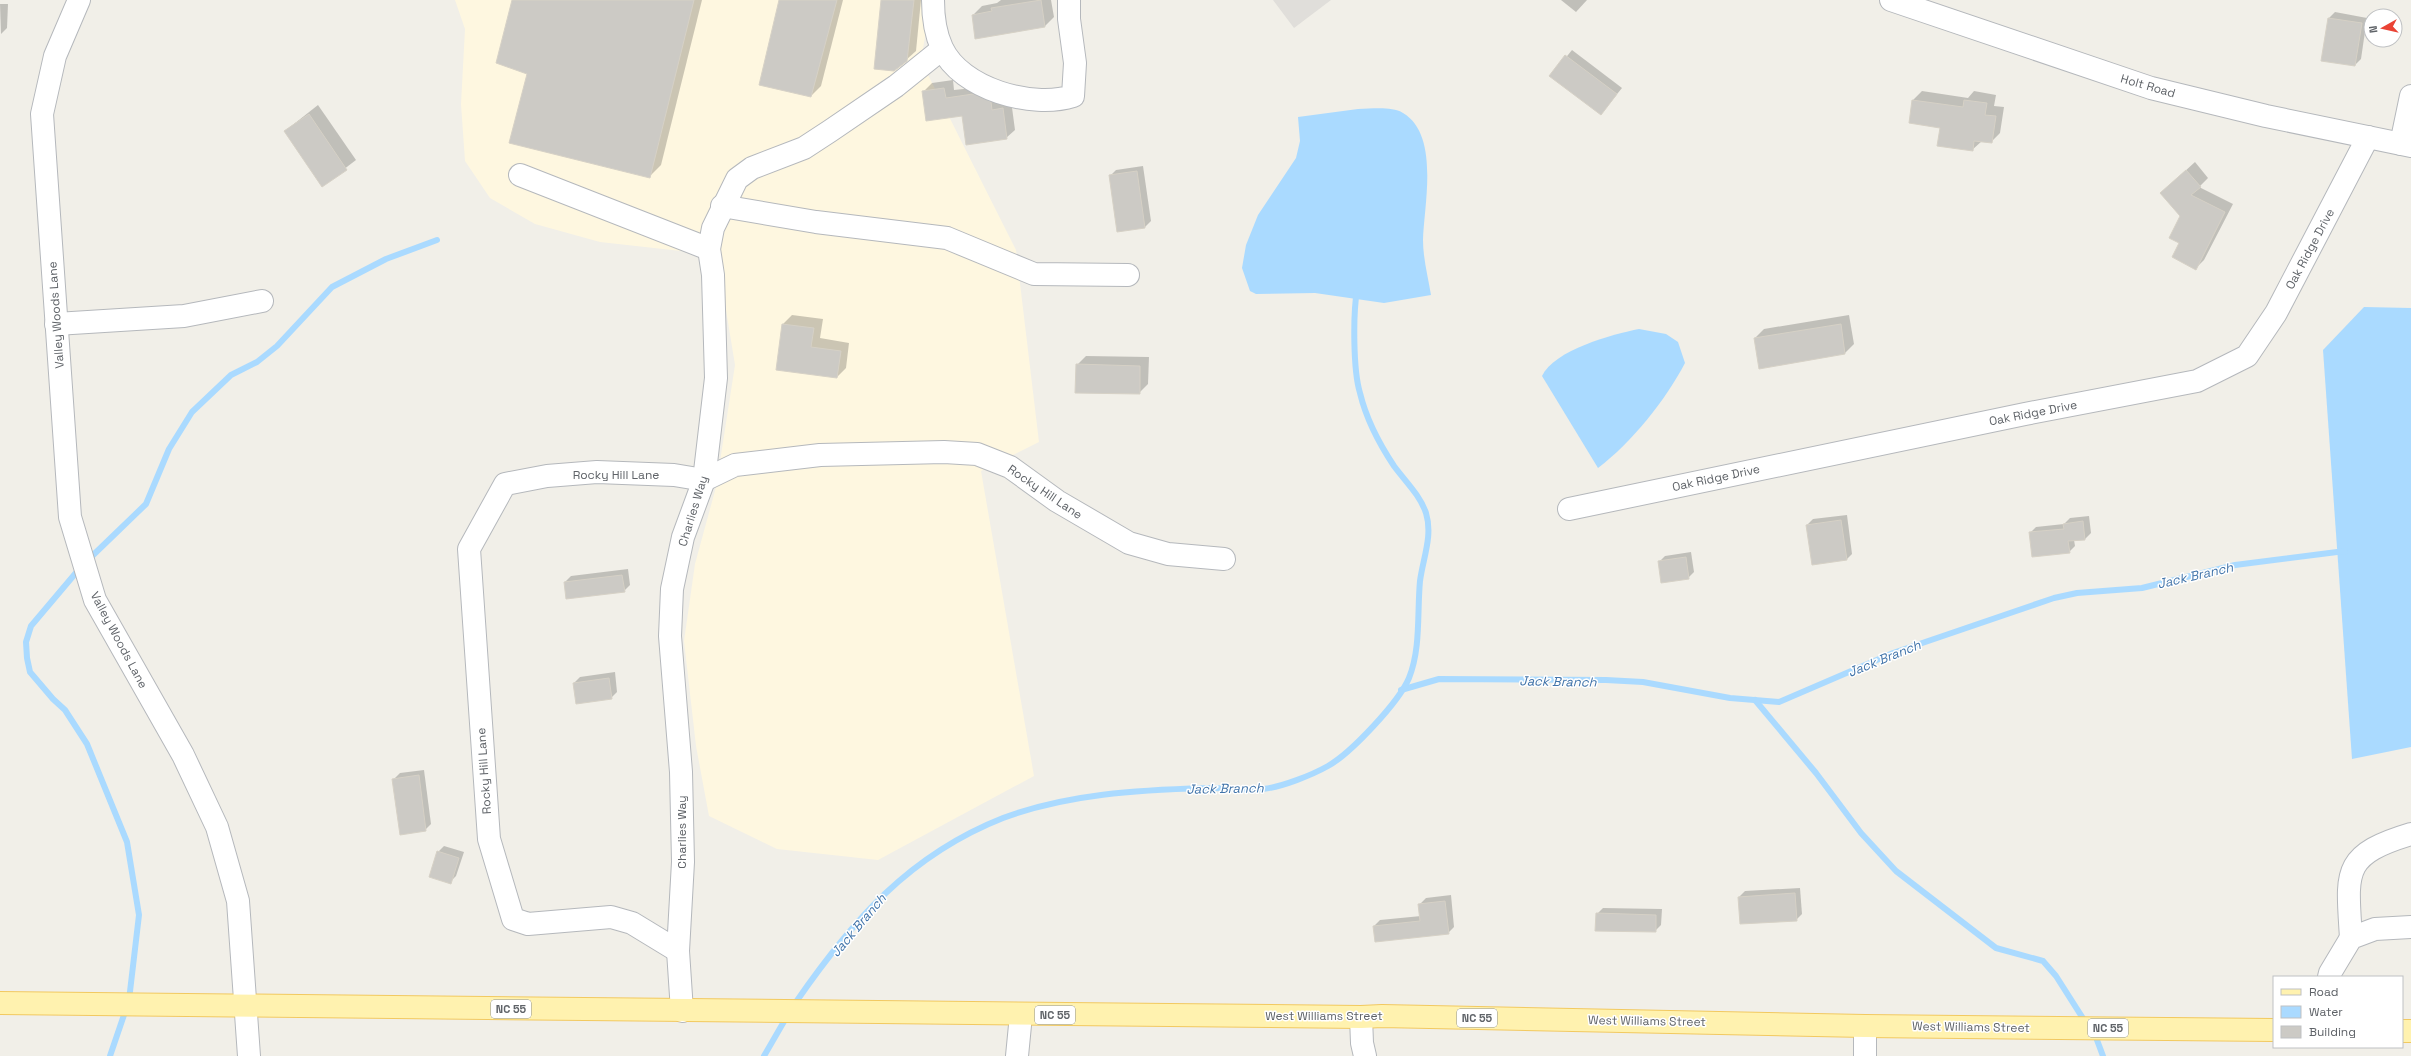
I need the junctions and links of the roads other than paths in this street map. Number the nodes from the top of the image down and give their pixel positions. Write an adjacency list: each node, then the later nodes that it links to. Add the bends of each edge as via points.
1 (79, 0): 14 (street, Valley Woods Lane, via 55,56 42,114)
2 (934, 0): 5 (street, via 936,30)
3 (1069, 0): 5 (street, via 1075,63 1073,96 1057,101 1007,96 966,77)
4 (1891, 0): 7 (street, Holt Road, via 2151,88 2266,116)
5 (942, 49): 10 (street, Charlies Way, via 896,86 804,148 752,168 736,179)
6 (2411, 96): 8 (street)
7 (2368, 136): 8 (street, Holt Road); 16 (street, Oak Ridge Drive, via 2276,313 2247,356 2198,381 2025,414)
8 (2406, 145)
9 (520, 175): 11 (street)
10 (722, 206): 11 (street, Charlies Way, via 713,228); 12 (street, via 816,222 947,238 1034,274)
11 (709, 249): 15 (street, Charlies Way, via 713,275 716,378)
12 (1128, 275)
13 (262, 301): 14 (street, via 184,316)
14 (56, 324): 24 (street, Valley Woods Lane, via 70,517 95,600 183,755 217,827 238,901)
15 (704, 480): 17 (street, Rocky Hill Lane, via 735,465 820,455 944,452 977,454 1010,467 1062,504 1129,543 1168,554); 21 (street, Charlies Way, via 683,537 671,605 670,636 682,779 683,862); 21 (street, Rocky Hill Lane, via 674,475 597,472 547,476 505,484 469,550 489,839 512,919 528,924 611,917 632,923)
16 (1569, 509)
17 (1224, 559)
18 (2411, 834): 20 (street, via 2383,843 2358,860 2348,884)
19 (2411, 927): 20 (street, via 2375,929)
20 (2351, 938): 22 (street)
21 (678, 951): 25 (street, Charlies Way)
22 (2329, 976)
23 (0, 1003): 24 (main road, NC 55)
24 (244, 1006): 25 (main road, NC 55); 30 (street, Valley Woods Lane)
25 (682, 1011): 26 (main road, NC 55)
26 (1021, 1015): 27 (main road, West Williams Street / NC 55); 31 (street)
27 (1361, 1017): 28 (main road, West Williams Street / NC 55); 32 (street)
28 (1865, 1026): 29 (main road, West Williams Street / NC 55); 33 (street)
29 (2273, 1030)
30 (249, 1056)
31 (1017, 1056)
32 (1365, 1056)
33 (1865, 1056)

